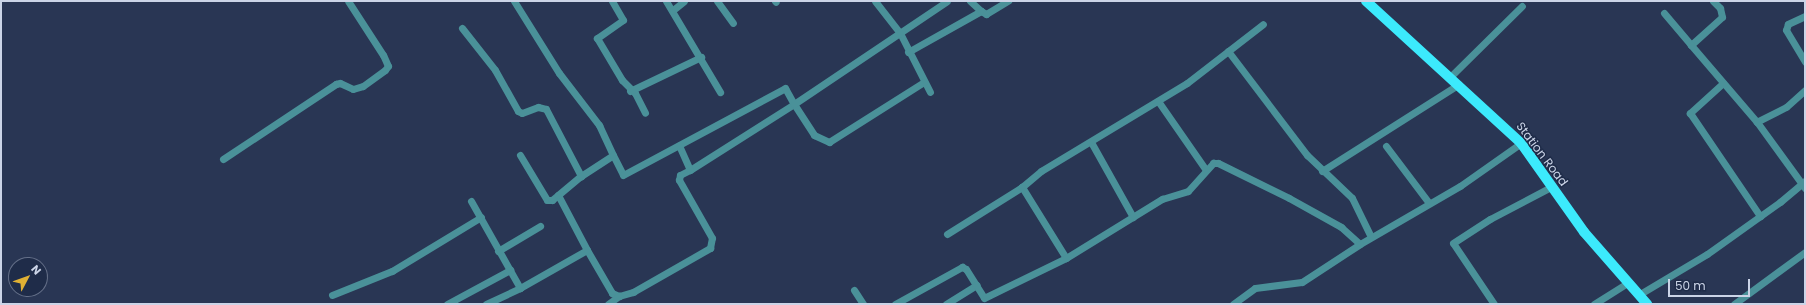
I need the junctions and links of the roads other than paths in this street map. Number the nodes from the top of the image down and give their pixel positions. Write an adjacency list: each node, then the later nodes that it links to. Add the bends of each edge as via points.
1 (348, 1): 45 (street, via 383,55 388,66 385,70 363,86 353,89 340,83 336,84)
2 (514, 1): 44 (street, via 559,73 595,118)
3 (612, 1): 32 (street, via 623,20 597,38)
4 (666, 1): 14 (street)
5 (684, 1): 14 (street)
6 (717, 1): 18 (street)
7 (875, 1): 21 (street)
8 (948, 1): 21 (street)
9 (970, 1): 15 (street)
10 (1008, 1): 15 (street, via 986,14)
11 (1713, 1): 22 (street, via 1720,8 1722,17)
12 (1368, 2): 27 (main road, Station Road)
13 (1522, 6): 27 (street)
14 (673, 10): 25 (street)
15 (981, 11): 24 (street)
16 (1664, 13): 22 (street)
17 (1805, 16): 26 (street, via 1788,24 1786,30)
18 (733, 23)
19 (1263, 24): 23 (street)
20 (462, 28): 49 (street, via 495,70 518,111 522,113 538,107 546,109)
21 (900, 33): 24 (street); 36 (street)
22 (1691, 45): 29 (street)
23 (1228, 51): 35 (street); 48 (street)
24 (908, 52): 28 (street)
25 (701, 57): 32 (street); 33 (street)
26 (1805, 62)
27 (1450, 77): 30 (main road, Station Road)
28 (924, 82): 34 (street); 36 (street, via 829,142 814,135)
29 (1722, 83): 38 (street); 56 (street, via 1690,113)
30 (1459, 84): 40 (main road, Station Road); 48 (street)
31 (1805, 90): 38 (street, via 1786,107)
32 (630, 91): 37 (street, via 635,93)
33 (720, 92)
34 (930, 92)
35 (1158, 101): 39 (street); 47 (street)
36 (794, 104): 41 (street, via 785,88); 46 (street)
37 (645, 113)
38 (1757, 122): 50 (street)
39 (1092, 142): 51 (street, via 1041,171); 58 (street)
40 (1521, 143): 52 (main road, Station Road); 55 (street, via 1460,186)
41 (679, 145): 44 (street, via 623,174); 46 (street)
42 (1386, 146): 55 (street)
43 (520, 155): 53 (street, via 542,195 549,201)
44 (613, 155): 49 (street)
45 (223, 159)
46 (690, 170): 74 (street, via 680,175 679,180 713,243 703,253 632,292)
47 (1206, 170): 58 (street, via 1188,192 1162,199); 62 (street, via 1213,163 1218,163 1341,227)
48 (1322, 171): 61 (street, via 1352,198)
49 (581, 176): 53 (street)
50 (1804, 184): 56 (street)
51 (1022, 187): 60 (street); 66 (street)
52 (1551, 187): 68 (main road, Station Road, via 1584,232); 83 (street, via 1490,219 1453,243)
53 (558, 195): 63 (street)
54 (471, 201): 57 (street)
55 (1429, 203): 61 (street)
56 (1760, 216): 72 (street, via 1708,254)
57 (481, 217): 64 (street); 73 (street, via 392,271)
58 (1133, 217): 66 (street)
59 (540, 226): 64 (street)
60 (947, 234)
61 (1371, 237): 62 (street)
62 (1360, 244): 82 (street, via 1302,282 1255,288)
63 (587, 250): 70 (street); 74 (street, via 612,293)
64 (498, 251): 67 (street)
65 (1805, 252): 86 (street)
66 (1066, 258): 75 (street)
67 (510, 270): 70 (street); 76 (street)
68 (1629, 282): 72 (main road, Station Road); 84 (street)
69 (976, 284): 75 (street); 80 (street, via 962,267); 81 (street)
70 (520, 288): 77 (street)
71 (854, 290): 79 (street)
72 (1640, 294): 85 (main road, Station Road)
73 (332, 295)
74 (619, 296): 78 (street)
75 (985, 301)
76 (447, 304)
77 (486, 304)
78 (608, 304)
79 (863, 304)
80 (895, 304)
81 (946, 304)
82 (1233, 304)
83 (1494, 304)
84 (1594, 304)
85 (1647, 304)
86 (1734, 304)

